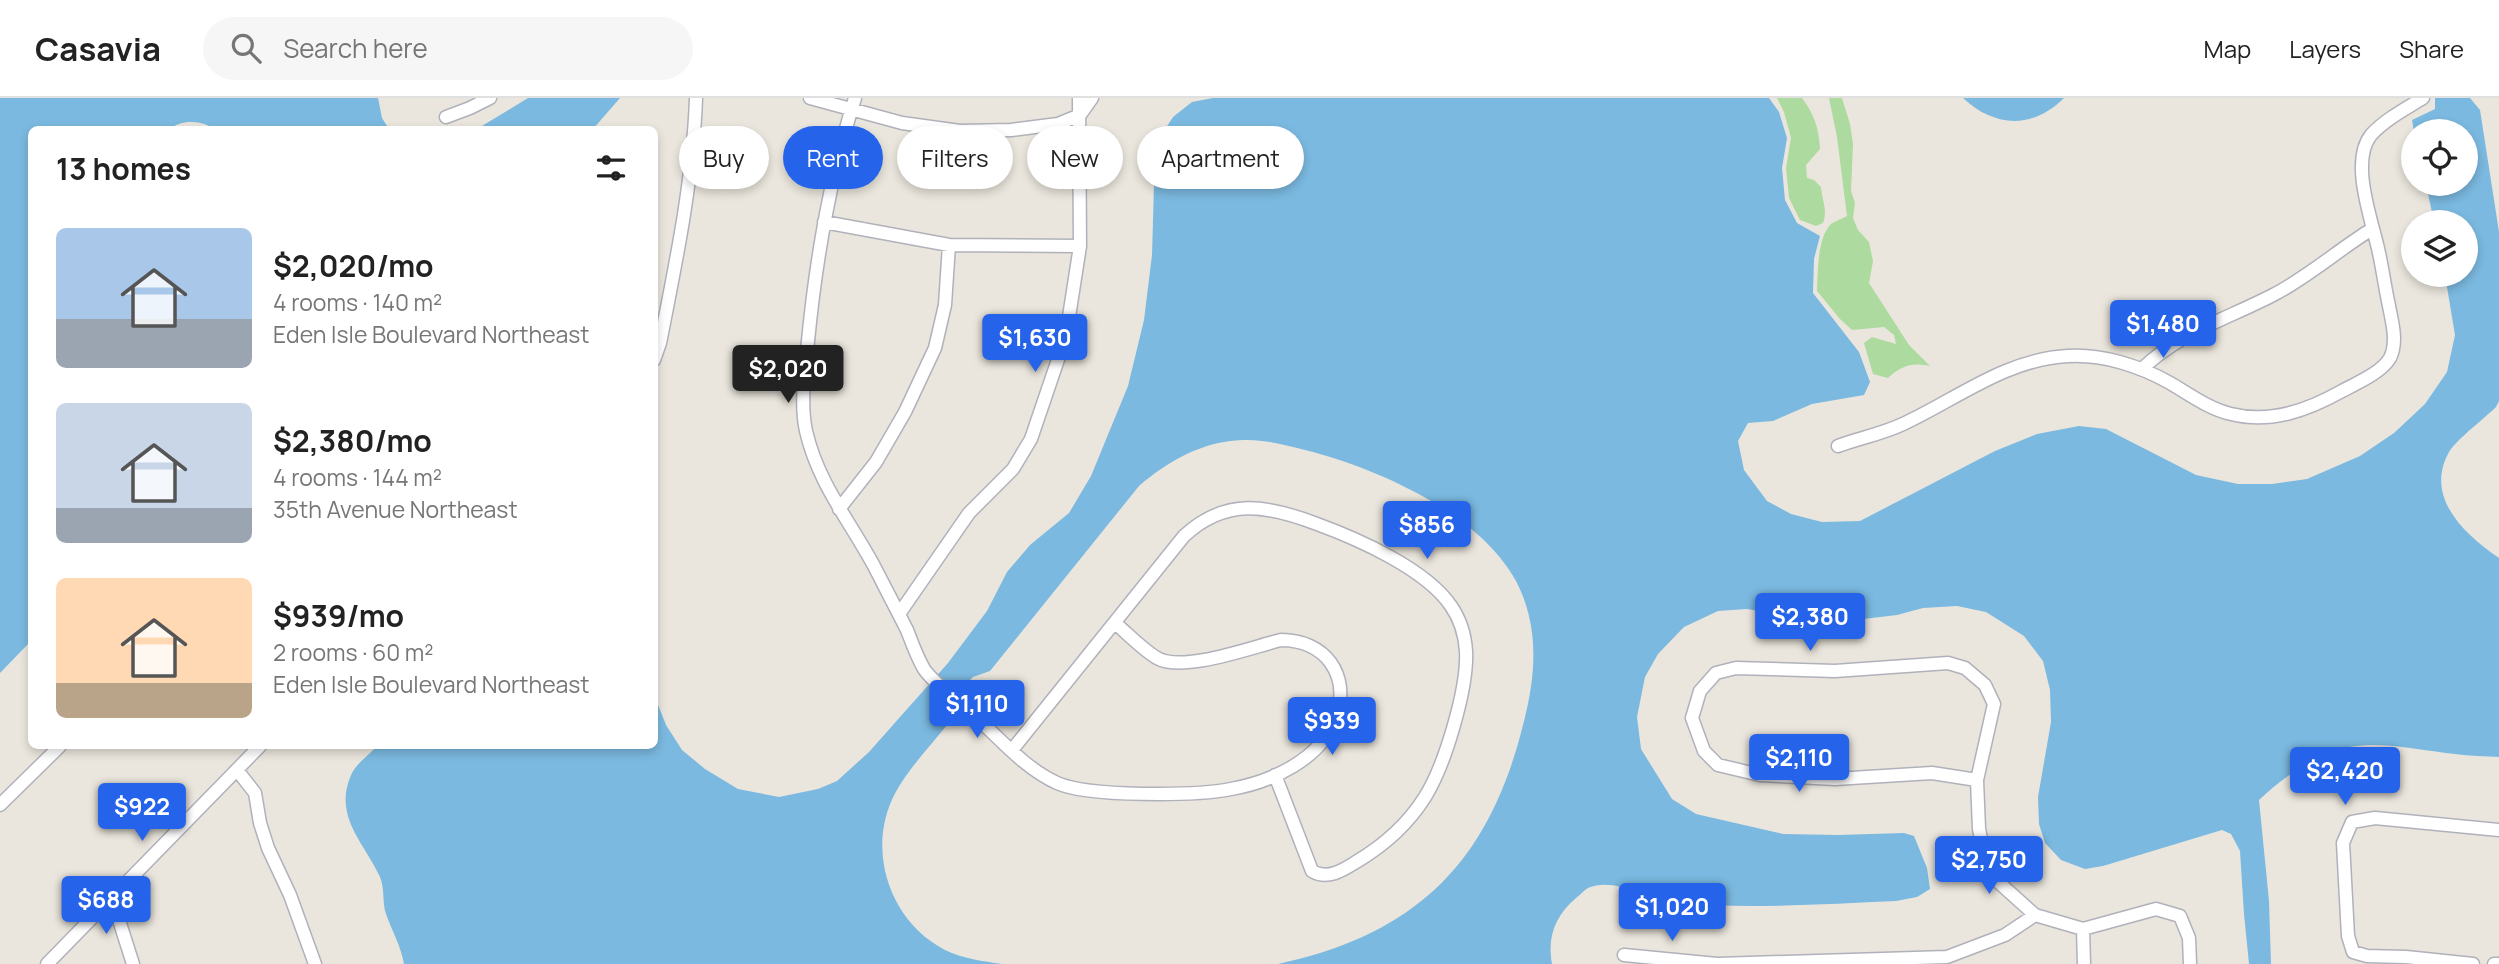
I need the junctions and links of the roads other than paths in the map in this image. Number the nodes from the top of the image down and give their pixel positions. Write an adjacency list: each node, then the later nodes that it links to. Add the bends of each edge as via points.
1 (490, 98): 9 (street)
2 (696, 98): 14 (street, via 685,212)
3 (810, 98): 7 (street)
4 (1079, 98): 8 (street)
5 (1092, 98): 8 (street)
6 (2420, 100): 11 (street, via 2371,135 2365,148 2365,194)
7 (853, 103): 8 (street, via 902,123 960,131 1058,124); 10 (street)
8 (1080, 115): 13 (street)
9 (446, 117)
10 (824, 222): 12 (street); 17 (street, via 804,380 806,429 820,477)
11 (2372, 229): 15 (street, via 2307,275 2160,352); 15 (street, via 2394,331 2390,358 2377,371 2304,410 2249,417 2212,408)
12 (949, 245): 13 (street); 17 (street, via 945,305 935,348 876,462)
13 (1080, 246): 18 (street, via 1066,336 1031,439 1013,469 969,513)
14 (658, 349)
15 (2142, 369): 16 (street, via 2070,356 2019,366 1883,433)
16 (1838, 446)
17 (839, 509): 18 (street)
18 (899, 614): 22 (street, via 925,671)
19 (1115, 623): 22 (street); 24 (street, via 1157,657 1175,663 1281,640 1309,644 1321,652 1339,683 1340,701 1332,728 1314,751); 24 (street, via 1184,536 1206,518 1233,508 1266,509 1335,530 1414,572 1439,592 1463,632 1466,666 1462,693 1436,777 1401,827 1346,869 1318,874 1308,864)
20 (58, 749): 26 (street)
21 (257, 749): 23 (street)
22 (1012, 750): 24 (street, via 1055,782 1089,790 1202,793 1233,789)
23 (237, 770): 28 (street); 34 (street, via 255,793 268,848)
24 (1275, 775)
25 (1977, 780): 25 (street, via 1994,704 1985,685 1965,668 1948,663 1835,671 1736,668 1716,673 1700,691 1694,708 1692,718 1704,751 1718,765 1760,775 1835,779 1933,773); 29 (street, via 1979,829 1995,879)
26 (0, 805)
27 (2499, 830): 38 (street, via 2375,818 2352,822 2343,843 2348,936 2353,951)
28 (112, 898): 32 (street); 33 (street)
29 (2035, 915): 30 (street); 35 (street, via 2005,935 1947,957)
30 (2083, 929): 36 (street); 37 (street, via 2156,909 2180,916 2189,938)
31 (1624, 955): 35 (street)
32 (47, 964)
33 (133, 964)
34 (314, 964)
35 (1717, 964)
36 (2084, 964)
37 (2190, 964)
38 (2473, 964)

